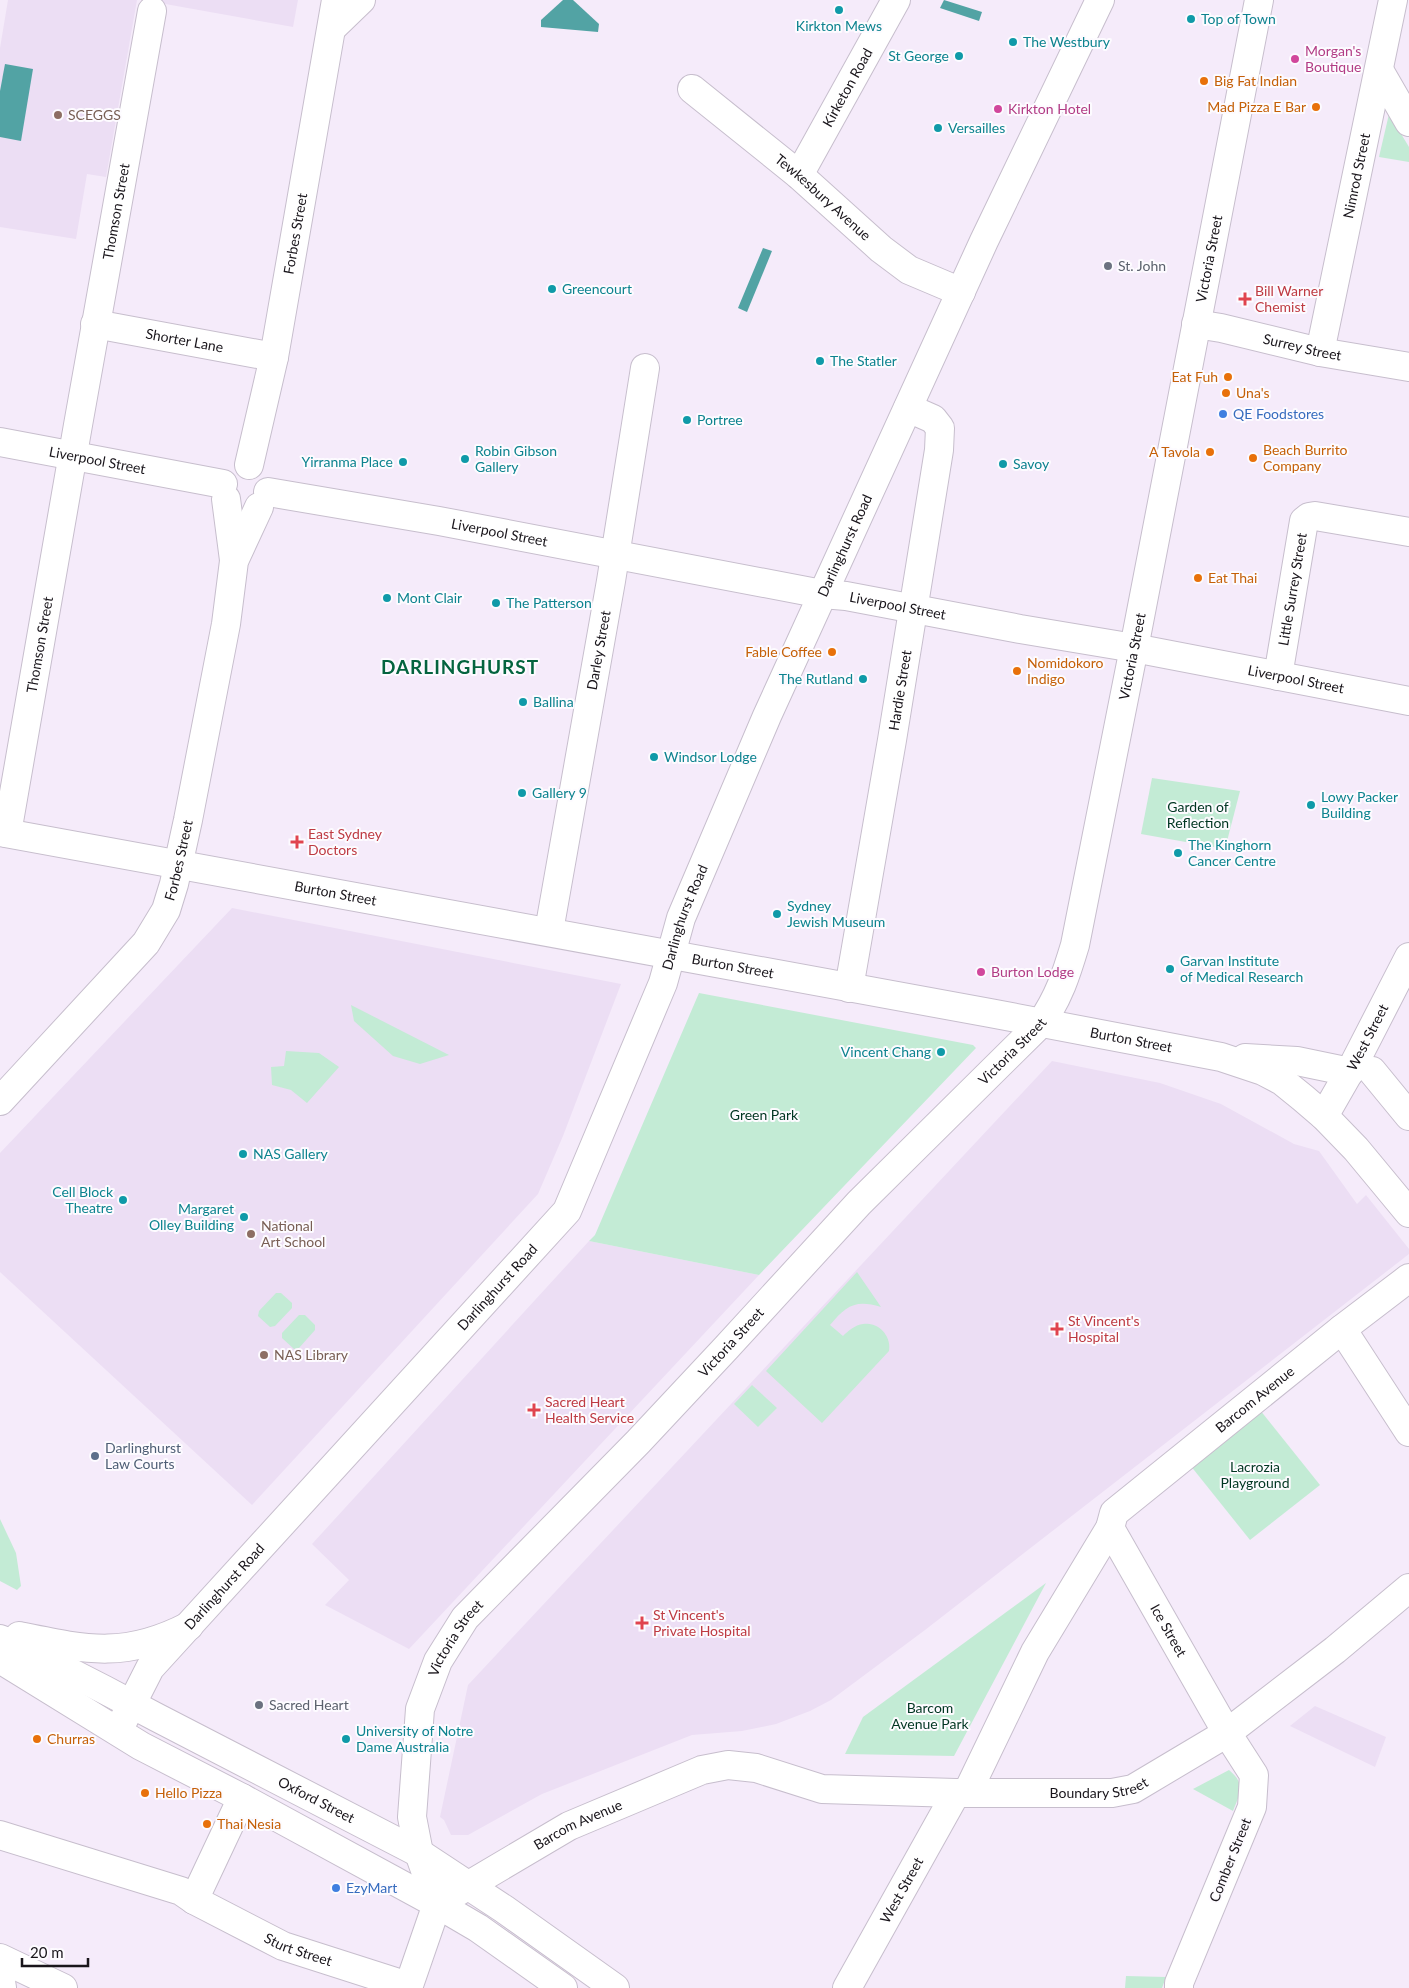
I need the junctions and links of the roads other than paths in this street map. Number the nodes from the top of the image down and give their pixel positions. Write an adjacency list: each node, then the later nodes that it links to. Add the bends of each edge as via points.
1 (336, 0): 8 (street, Forbes Street)
2 (361, 0): 8 (street)
3 (896, 0): 12 (street, Kirketon Road)
4 (1100, 0): 13 (street, Darlinghurst Road)
5 (1258, 0): 15 (street, Victoria Street)
6 (1393, 0): 9 (street, Nimrod Street)
7 (152, 11): 14 (street, Thomson Street)
8 (332, 28): 17 (street, Forbes Street)
9 (1379, 70): 11 (street); 16 (street, Nimrod Street)
10 (692, 89): 12 (street, Tewkesbury Avenue)
11 (1409, 122)
12 (799, 175): 13 (street, Tewkesbury Avenue, via 909,270)
13 (961, 292): 20 (street, Darlinghurst Road)
14 (96, 324): 17 (street, Shorter Lane); 22 (street, Thomson Street)
15 (1196, 324): 16 (street, Surrey Street); 31 (street, Victoria Street)
16 (1320, 352): 18 (street, Surrey Street)
17 (274, 357): 23 (street, Forbes Street)
18 (1409, 367)
19 (645, 368): 27 (street, Darley Street)
20 (908, 408): 29 (street, Darlinghurst Road); 30 (street, Hardie Street, via 933,419 940,428)
21 (0, 442): 22 (street, Liverpool Street)
22 (72, 456): 24 (street, Liverpool Street); 34 (street, Thomson Street)
23 (249, 465): 24 (street, via 240,466 226,476); 25 (street, via 257,468 268,483)
24 (224, 491): 25 (street, via 230,505 244,511); 28 (street, Forbes Street)
25 (263, 500): 27 (street, Liverpool Street, via 439,521); 28 (street, Forbes Street)
26 (1409, 532): 32 (street, Little Surrey Street, via 1315,516 1304,521)
27 (616, 555): 29 (street, Liverpool Street); 36 (street, Darley Street)
28 (234, 561): 35 (street, Forbes Street, via 226,624)
29 (822, 594): 30 (street, Liverpool Street); 37 (street, Darlinghurst Road, via 681,918)
30 (914, 609): 31 (street, Liverpool Street); 39 (street, Hardie Street)
31 (1134, 648): 32 (street, Liverpool Street); 40 (street, Victoria Street, via 1075,945 1065,981)
32 (1278, 676): 33 (street, Liverpool Street)
33 (1409, 701)
34 (4, 833): 35 (street, Burton Street)
35 (178, 865): 36 (street, Burton Street); 43 (street, Forbes Street, via 166,910 146,942)
36 (549, 931): 37 (street, Burton Street)
37 (670, 954): 39 (street, Burton Street); 52 (street, Darlinghurst Road, via 663,983 567,1211)
38 (1409, 956): 42 (street, West Street)
39 (849, 988): 40 (street, Burton Street)
40 (1040, 1023): 41 (street, Burton Street); 63 (street, Victoria Street, via 859,1203 712,1363 465,1618 438,1662 420,1709 412,1813)
41 (1221, 1057): 42 (street, via 1297,1061); 44 (street, Burton Street, via 1282,1081)
42 (1361, 1072): 44 (street, West Street); 45 (street)
43 (0, 1102)
44 (1324, 1116): 46 (street, Burton Street)
45 (1409, 1116)
46 (1409, 1213)
47 (1409, 1278): 48 (street, Barcom Avenue)
48 (1342, 1329): 49 (street); 50 (street, Barcom Avenue, via 1114,1513)
49 (1409, 1432)
50 (1110, 1528): 58 (street, Ice Street); 60 (street, Barcom Avenue, via 1035,1652)
51 (1409, 1588): 58 (street, Boundary Street)
52 (189, 1626): 53 (street, via 152,1642 121,1648 81,1648); 56 (street, Darlinghurst Road, via 150,1668)
53 (0, 1631)
54 (0, 1639): 56 (street, Oxford Street)
55 (0, 1659): 57 (street)
56 (132, 1704): 57 (street, Darlinghurst Road); 63 (street, Oxford Street)
57 (118, 1732): 61 (street)
58 (1228, 1733): 60 (street, Boundary Street, via 1133,1789 1112,1793); 75 (street, Comber Street, via 1254,1775 1252,1807)
59 (728, 1765): 60 (street, Boundary Street, via 756,1768 822,1788); 64 (street, Barcom Avenue, via 702,1770 569,1826)
60 (962, 1793): 74 (street, West Street)
61 (242, 1798): 65 (street); 66 (street)
62 (0, 1834): 65 (street, Sturt Street, via 181,1892)
63 (419, 1853): 64 (street, Oxford Street); 66 (street, Victoria Street)
64 (470, 1886): 66 (street, Barcom Avenue); 73 (street, Oxford Street)
65 (194, 1900): 69 (street, Sturt Street, via 283,1946)
66 (437, 1904): 69 (street); 72 (street, via 478,1928)
67 (0, 1958): 71 (street)
68 (0, 1975): 70 (street)
69 (408, 1987)
70 (2, 1988)
71 (63, 1988)
72 (563, 1988)
73 (615, 1988)
74 (847, 1988)
75 (1179, 1988)

